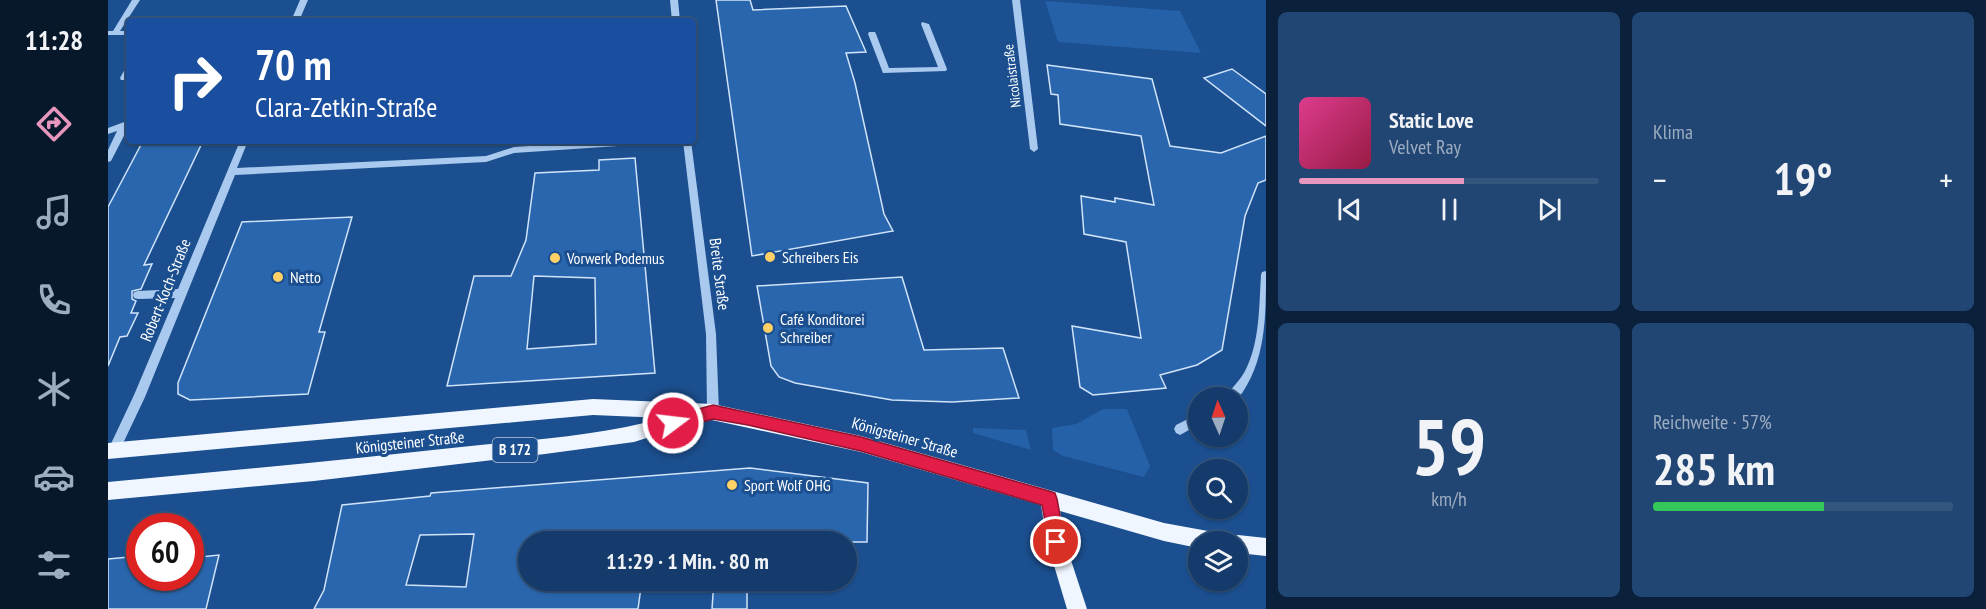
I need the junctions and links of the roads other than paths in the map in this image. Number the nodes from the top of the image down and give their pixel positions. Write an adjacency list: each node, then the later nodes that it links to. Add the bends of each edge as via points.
1 (136, 0): 8 (street)
2 (304, 0): 5 (street)
3 (674, 0): 6 (street)
4 (1016, 0): 17 (street, Nicolaistraße)
5 (296, 18)
6 (676, 18)
7 (926, 24): 9 (street, via 944,69 886,71)
8 (112, 33)
9 (872, 34)
10 (126, 74): 11 (street)
11 (124, 78)
12 (126, 124): 13 (street); 18 (street)
13 (108, 132)
14 (243, 144): 19 (street, Robert-Koch-Straße)
15 (603, 144): 19 (street, via 514,150 486,159)
16 (687, 144): 24 (street, Breite Straße, via 711,334)
17 (1034, 150)
18 (108, 159)
19 (231, 172): 21 (street, Robert-Koch-Straße)
20 (1266, 275): 23 (street, via 1262,335)
21 (182, 293): 22 (street); 27 (street, Robert-Koch-Straße)
22 (138, 295)
23 (1243, 387)
24 (713, 412): 27 (main road, Königsteiner Straße / B 172, via 593,407); 28 (main road, Königsteiner Straße / B 172, via 615,437); 29 (main road, Königsteiner Straße / B 172, via 861,444)
25 (1188, 425): 26 (street)
26 (1180, 429)
27 (110, 455)
28 (108, 491)
29 (1049, 499): 30 (main road, B 172); 33 (main road, via 1056,542)
30 (1188, 536)
31 (1248, 545): 32 (main road)
32 (1266, 547)
33 (1077, 609)

